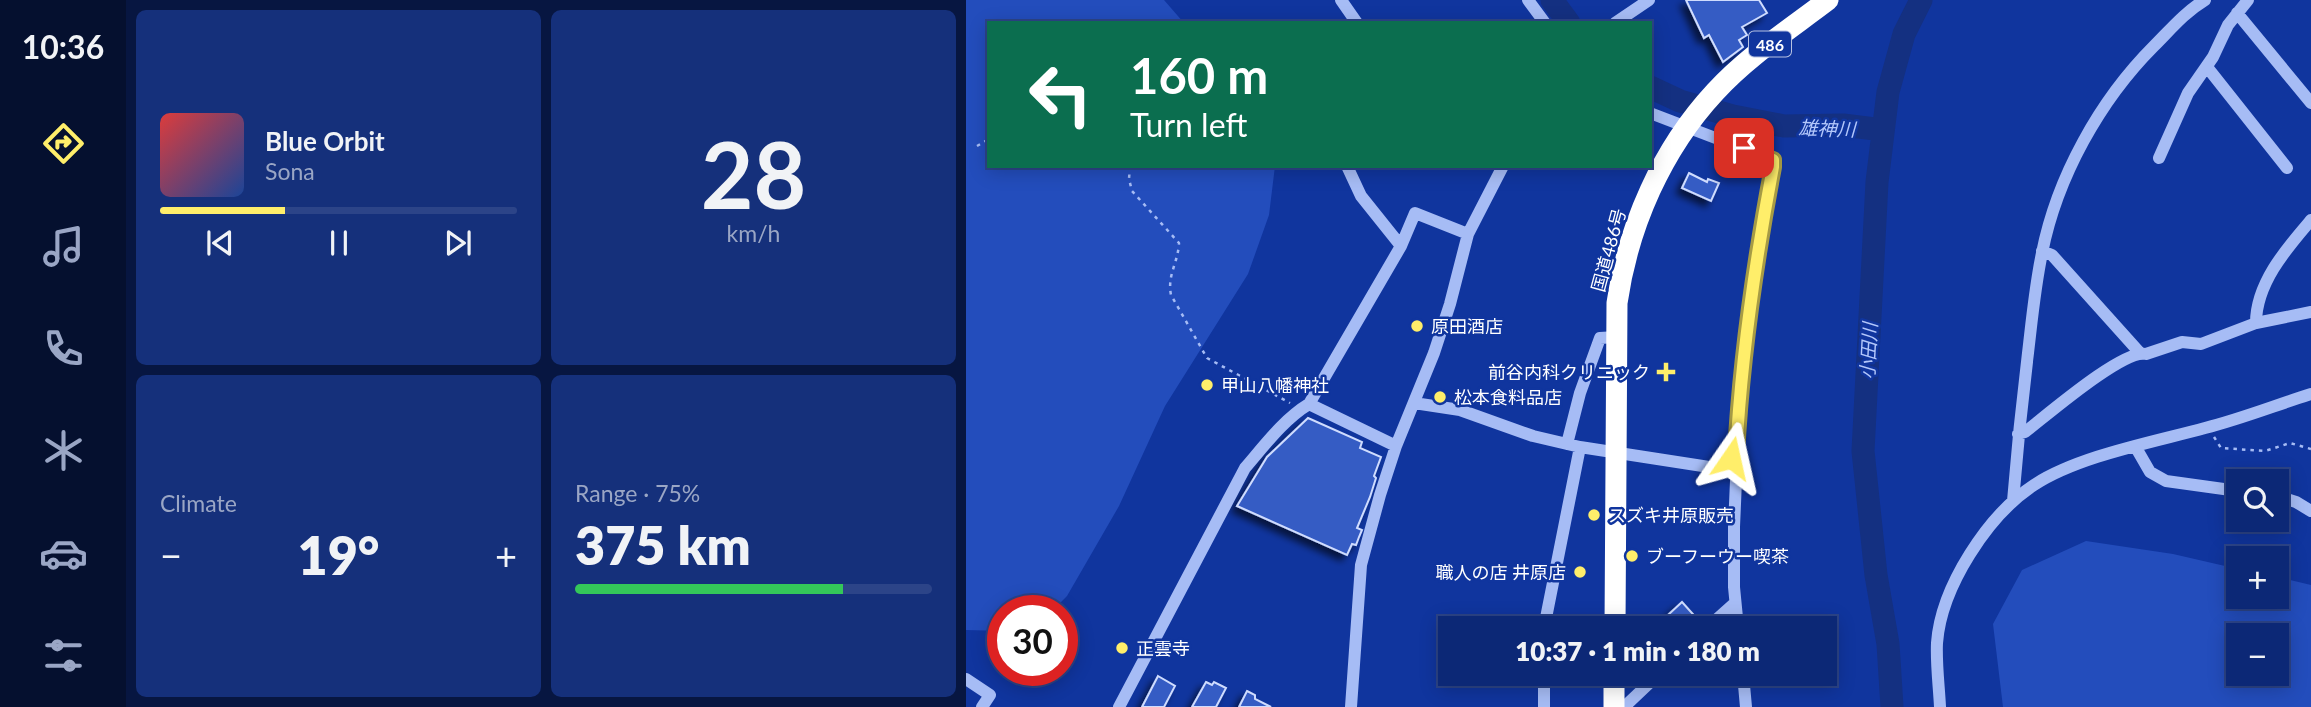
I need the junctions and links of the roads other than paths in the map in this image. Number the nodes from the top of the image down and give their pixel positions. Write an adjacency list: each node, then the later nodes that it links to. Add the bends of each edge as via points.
1 (1341, 0): 8 (street)
2 (1528, 0): 9 (street)
3 (1649, 0): 10 (street)
4 (1828, 0): 14 (highway, 国道486号 / 486, via 1748,61)
5 (2205, 0): 22 (street, via 2134,65 2098,116 2069,173)
6 (2248, 0): 7 (street)
7 (2237, 13): 11 (street); 12 (street)
8 (1356, 21)
9 (1544, 21)
10 (1618, 21)
11 (2207, 67): 15 (street, via 2188,93); 18 (street)
12 (2311, 103)
13 (1652, 114): 14 (street)
14 (1688, 125): 25 (highway, 国道486号 / 486, via 1636,223 1621,276); 35 (street, via 1773,160 1746,336)
15 (2159, 159)
16 (1348, 168): 21 (street, via 1361,196)
17 (1502, 168): 20 (street)
18 (2287, 168)
19 (2311, 220): 24 (street, via 2273,270 2259,301)
20 (1468, 234): 21 (street, via 1415,213); 28 (street, via 1450,304)
21 (1401, 246): 29 (street)
22 (2042, 251): 26 (street, via 2052,255); 30 (street)
23 (2311, 312): 24 (street)
24 (2256, 323): 26 (street, via 2202,344 2182,342)
25 (1616, 337): 31 (street, via 1600,338 1580,393); 34 (highway, 国道486号 / 486)
26 (2140, 353): 30 (street, via 2112,365)
27 (2311, 394): 33 (street)
28 (1414, 403): 31 (street, via 1460,410); 32 (street)
29 (1306, 407): 32 (street); 51 (street, via 1269,439 1245,468)
30 (2018, 434): 37 (street)
31 (1573, 445): 34 (street); 41 (street)
32 (1395, 446): 52 (street, via 1361,565)
33 (2135, 446): 36 (street, via 2150,472 2166,481); 37 (street, via 2036,483)
34 (1616, 452): 35 (street, via 1722,470); 42 (highway, 国道486号 / 486)
35 (1736, 455): 40 (street)
36 (2226, 489)
37 (2013, 501): 57 (street, via 1956,580 1937,643)
38 (2289, 501): 39 (street)
39 (2311, 510)
40 (1735, 603): 43 (street); 44 (street)
41 (1546, 616)
42 (1615, 616)
43 (1720, 616)
44 (1737, 616)
45 (966, 680): 50 (street, via 990,695)
46 (1544, 686): 53 (street)
47 (1614, 686): 54 (highway)
48 (1646, 686): 55 (street)
49 (1744, 686): 56 (street)
50 (982, 707)
51 (1119, 707)
52 (1351, 707)
53 (1544, 707)
54 (1614, 707)
55 (1624, 707)
56 (1746, 707)
57 (1940, 707)

